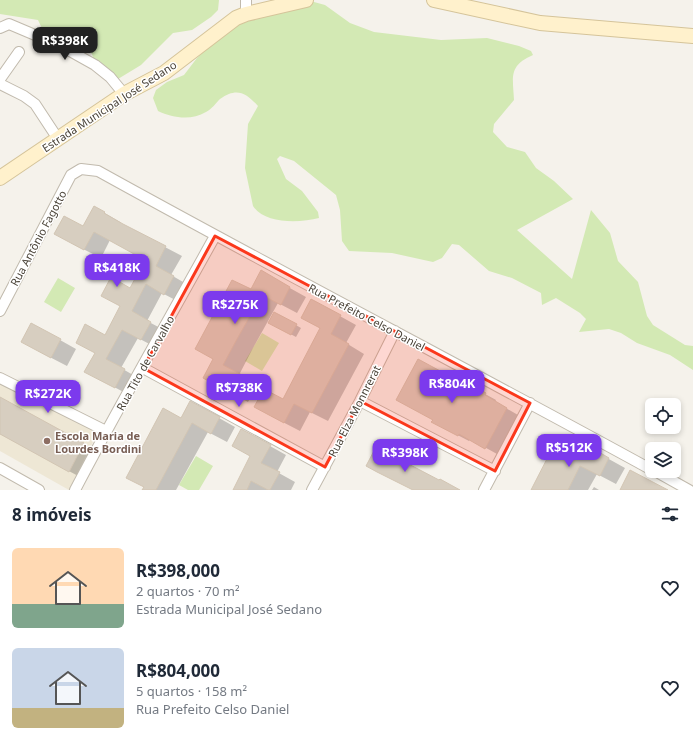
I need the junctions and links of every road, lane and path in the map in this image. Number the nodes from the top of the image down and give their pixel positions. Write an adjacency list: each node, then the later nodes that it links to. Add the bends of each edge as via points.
1 (246, 0): 4 (street)
2 (306, 0): 4 (street, Estrada Municipal José Sedano)
3 (434, 0): 6 (street, via 540,23)
4 (246, 14): 10 (street, Estrada Municipal José Sedano, via 236,18 164,73)
5 (0, 28): 10 (street, via 9,24 61,46 110,77)
6 (693, 36)
7 (19, 52): 8 (street)
8 (0, 79)
9 (0, 84): 11 (street, via 35,104)
10 (124, 94): 11 (street, Estrada Municipal José Sedano)
11 (58, 139): 13 (street, Estrada Municipal José Sedano)
12 (81, 169): 14 (street, Rua Prefeito Celso Daniel, via 98,171); 15 (street, Rua Antônio Fagotto, via 72,175)
13 (0, 178)
14 (215, 236): 16 (street, Rua Prefeito Celso Daniel); 17 (street, Rua Tito de Carvalho)
15 (0, 311)
16 (394, 331): 19 (street, Rua Elza Monnrerat); 20 (street, Rua Prefeito Celso Daniel)
17 (143, 368): 21 (street, Rua Tito de Carvalho); 23 (street)
18 (0, 378): 21 (street)
19 (360, 401): 23 (street, Rua Elza Monnrerat); 25 (street)
20 (530, 403): 22 (street, Rua Prefeito Celso Daniel); 25 (street)
21 (106, 431): 28 (street, Rua Tito de Carvalho)
22 (645, 466)
23 (325, 467): 29 (street, Rua Elza Monnrerat)
24 (0, 468): 27 (street)
25 (495, 471): 30 (street)
26 (668, 478): 31 (street)
27 (39, 490)
28 (75, 490)
29 (312, 490)
30 (484, 490)
31 (689, 490)

